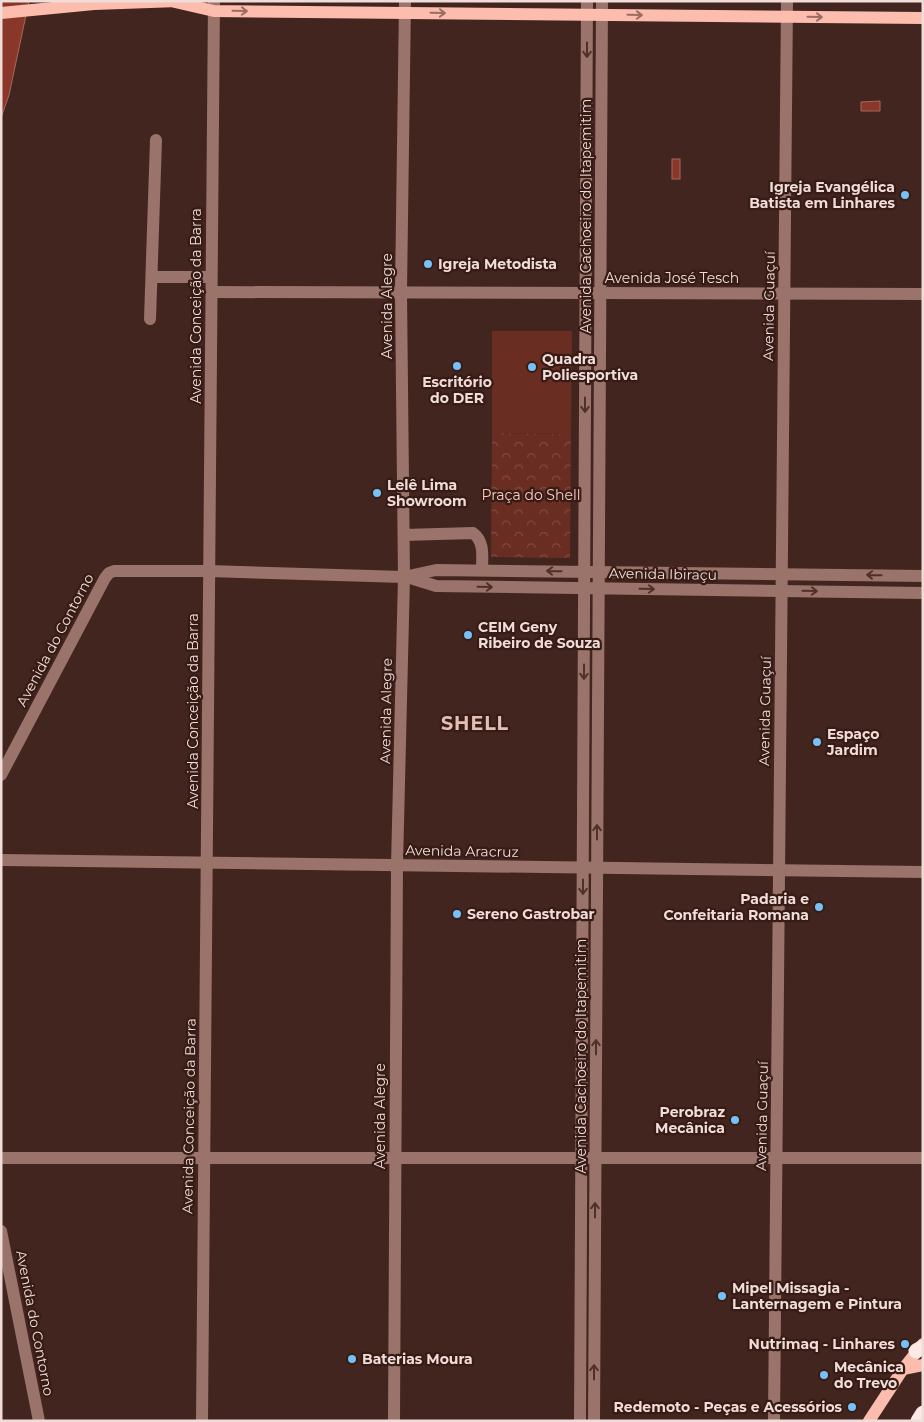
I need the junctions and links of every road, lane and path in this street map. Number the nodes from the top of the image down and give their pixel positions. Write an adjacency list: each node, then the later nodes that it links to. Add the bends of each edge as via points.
1 (587, 1): 8 (street)
2 (602, 1): 9 (street, Avenida Cachoeiro do Itapemitim)
3 (787, 1): 10 (street, Avenida Guaçuí)
4 (176, 2): 5 (main road); 7 (main road, via 94,4)
5 (214, 6): 6 (main road, one-way to 6); 14 (street, Avenida Conceição da Barra)
6 (405, 7): 8 (main road, one-way to 8); 16 (street, Avenida Alegre)
7 (1, 13)
8 (587, 14): 9 (main road); 17 (street, one-way to 17)
9 (602, 15): 10 (main road, one-way to 10); 18 (street, Avenida Cachoeiro do Itapemitim)
10 (787, 16): 11 (main road, one-way to 11); 19 (street, Avenida Guaçuí)
11 (923, 18)
12 (156, 140): 13 (street)
13 (152, 276): 14 (street); 21 (street)
14 (211, 277): 15 (street, Avenida Conceição da Barra)
15 (211, 292): 16 (street, Avenida José Tesch); 24 (street, Avenida Conceição da Barra)
16 (401, 292): 17 (street, Avenida José Tesch); 22 (street, Avenida Alegre)
17 (586, 293): 18 (street, Avenida José Tesch); 25 (street, one-way to 25)
18 (600, 293): 19 (street, Avenida José Tesch); 26 (street, Avenida Cachoeiro do Itapemitim)
19 (784, 294): 20 (street, Avenida José Tesch); 28 (street, Avenida Guaçuí)
20 (923, 294)
21 (150, 319)
22 (404, 535): 23 (street, via 473,534 482,545); 30 (street, Avenida Alegre)
23 (482, 570): 25 (street, Avenida Ibiraçu, one-way to 23); 30 (street, Avenida Ibiraçu, via 436,570)
24 (209, 571): 27 (street, Avenida Ibiraçu); 30 (street, Avenida Ibiraçu); 37 (street, Avenida Conceição da Barra)
25 (584, 572): 26 (street, Avenida Ibiraçu); 31 (street)
26 (599, 572): 28 (street, Avenida Ibiraçu); 32 (street, Avenida Cachoeiro do Itapemitim)
27 (109, 573): 35 (street, Avenida do Contorno)
28 (782, 574): 29 (street, Avenida Ibiraçu, one-way to 28); 33 (street, Avenida Guaçuí)
29 (923, 576)
30 (404, 577): 31 (street, Avenida Ibiraçu, one-way to 31, via 436,586); 38 (street, Avenida Alegre)
31 (584, 588): 32 (street, Avenida Ibiraçu); 39 (street, one-way to 39)
32 (598, 588): 33 (street, Avenida Ibiraçu, one-way to 33); 40 (street, Avenida Cachoeiro do Itapemitim, one-way to 32)
33 (782, 591): 34 (street, Avenida Ibiraçu, one-way to 34); 41 (street, Avenida Guaçuí)
34 (923, 593)
35 (1, 775)
36 (1, 860): 37 (street, Avenida Aracruz)
37 (206, 862): 38 (street, Avenida Aracruz); 44 (street, Avenida Conceição da Barra)
38 (397, 865): 39 (street, Avenida Aracruz); 45 (street, Avenida Alegre)
39 (583, 867): 40 (street, Avenida Aracruz); 46 (street, one-way to 46)
40 (597, 868): 41 (street, Avenida Aracruz); 47 (street, Avenida Cachoeiro do Itapemitim, one-way to 40)
41 (779, 870): 42 (street, Avenida Aracruz); 48 (street, Avenida Guaçuí)
42 (923, 872)
43 (1, 1158): 44 (street)
44 (204, 1158): 45 (street); 54 (street, Avenida Conceição da Barra)
45 (394, 1158): 46 (street); 55 (street, Avenida Alegre)
46 (582, 1158): 47 (street); 56 (street)
47 (595, 1158): 48 (street); 57 (street, Avenida Cachoeiro do Itapemitim, one-way to 47)
48 (776, 1158): 49 (street); 58 (street, Avenida Guaçuí)
49 (923, 1158)
50 (1, 1231): 53 (street, Avenida do Contorno)
51 (921, 1352): 59 (main road, via 903,1369)
52 (923, 1413): 60 (highway)
53 (39, 1421)
54 (202, 1421)
55 (394, 1421)
56 (580, 1421)
57 (594, 1421)
58 (774, 1421)
59 (869, 1421)
60 (918, 1421)

